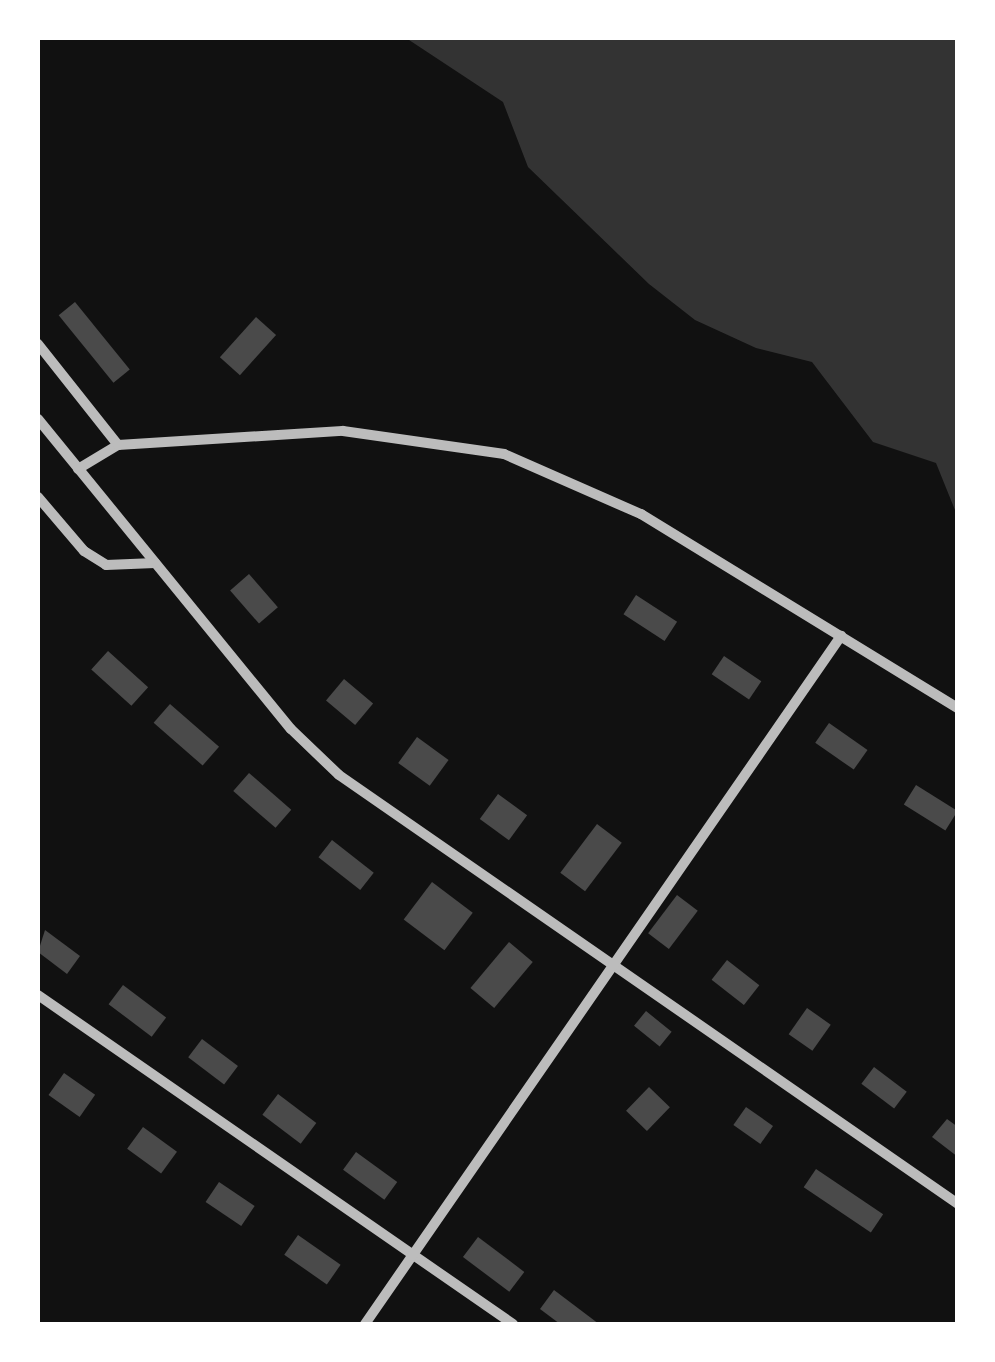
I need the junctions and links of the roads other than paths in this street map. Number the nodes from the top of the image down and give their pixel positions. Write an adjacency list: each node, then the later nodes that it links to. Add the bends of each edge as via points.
1 (38, 344): 3 (street)
2 (38, 419): 4 (street)
3 (118, 445): 4 (street); 7 (street, via 343,431 504,454 640,514)
4 (78, 468): 6 (street)
5 (38, 496): 6 (street, via 84,552 106,565)
6 (155, 563): 9 (street, via 291,730 339,775)
7 (841, 636): 8 (street); 9 (street)
8 (958, 708)
9 (611, 963): 11 (street); 12 (street)
10 (38, 995): 12 (street)
11 (958, 1204)
12 (413, 1254): 13 (street); 14 (street)
13 (365, 1324)
14 (513, 1324)

